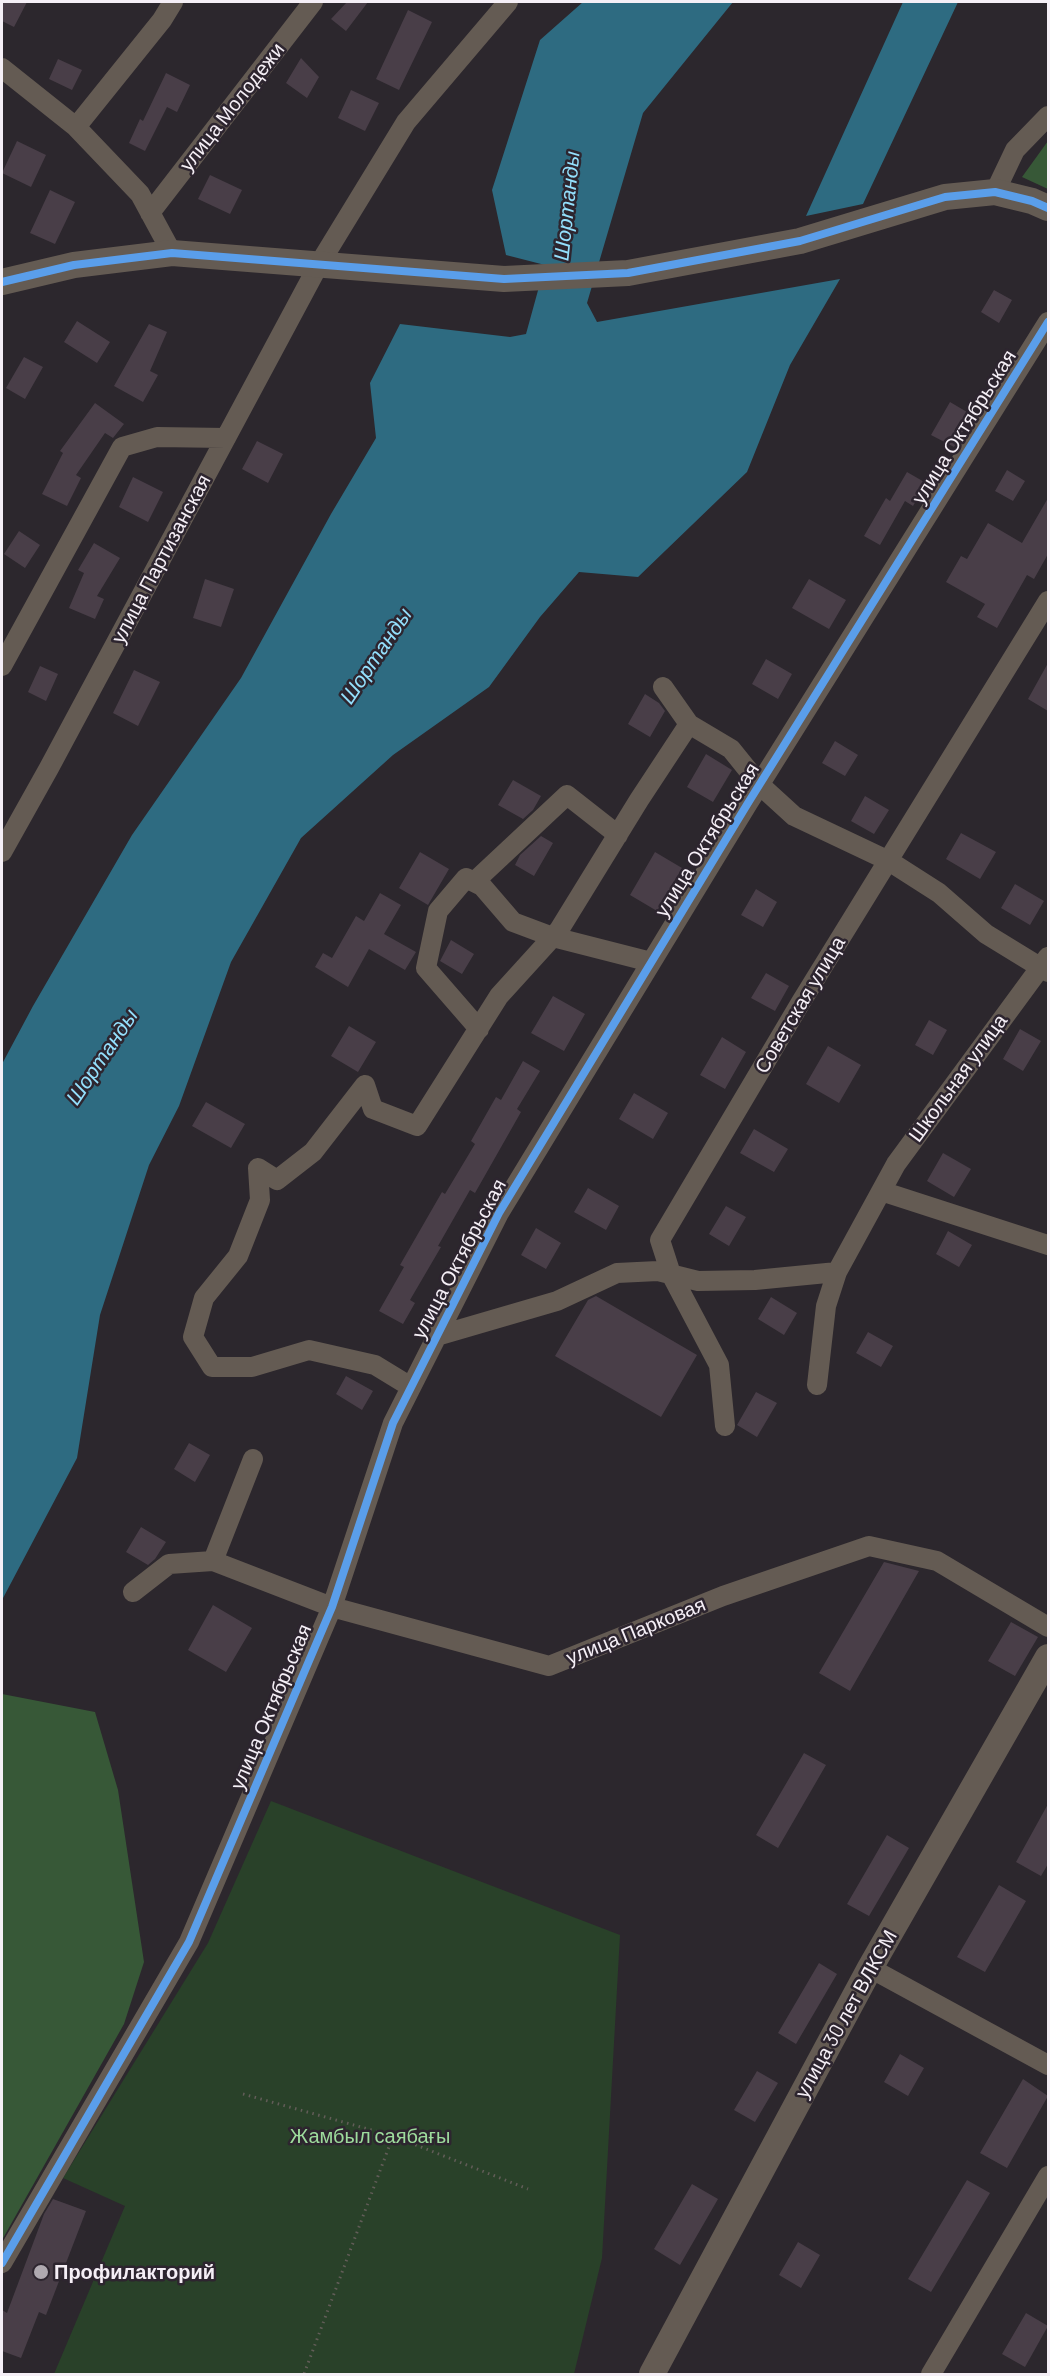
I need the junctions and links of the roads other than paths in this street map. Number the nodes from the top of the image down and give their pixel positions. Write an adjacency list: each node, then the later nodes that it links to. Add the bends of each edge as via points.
1 (173, 2): 6 (street)
2 (314, 2): 9 (street, улица Молодежи)
3 (508, 2): 11 (street, улица Партизанская, via 406,122)
4 (2, 68): 6 (street)
5 (1048, 116): 7 (street, via 1015,150)
6 (75, 127): 9 (street, via 140,194)
7 (994, 192): 8 (street); 11 (street, via 945,197 800,241 628,273 504,279)
8 (1048, 208)
9 (150, 213): 10 (street)
10 (172, 253): 11 (street); 12 (street, via 74,265)
11 (318, 266): 14 (street, улица Партизанская)
12 (2, 282)
13 (1048, 322): 19 (street, улица Октябрьская)
14 (226, 438): 16 (street, via 157,437 122,447); 21 (street, улица Партизанская)
15 (1048, 601): 22 (street, Советская улица)
16 (2, 666)
17 (663, 687): 18 (street)
18 (689, 724): 19 (street, via 731,749); 20 (street)
19 (760, 785): 22 (street, via 794,816); 25 (street, улица Октябрьская)
20 (618, 835): 23 (street, via 567,795); 24 (street)
21 (2, 852)
22 (889, 861): 26 (street, via 939,893 986,934); 31 (street, Советская улица, via 660,1240)
23 (474, 882): 24 (street, via 513,922); 27 (street, via 466,878 438,911 426,968)
24 (553, 937): 25 (street); 27 (street, via 499,996)
25 (651, 962): 32 (street, улица Октябрьская, via 499,1213)
26 (1046, 966): 28 (street, Школьная улица, via 896,1164)
27 (479, 1029): 34 (street, via 417,1126 373,1109 365,1085 313,1152 277,1180 258,1168 260,1200 238,1256 204,1298 193,1337 212,1367 252,1367 309,1350 375,1365)
28 (881, 1191): 29 (street); 30 (street, Школьная улица)
29 (1048, 1245)
30 (837, 1272): 31 (street, via 698,1281); 33 (street, Школьная улица, via 826,1306)
31 (670, 1274): 32 (street, via 616,1273 557,1301); 35 (street, Советская улица, via 719,1365)
32 (437, 1336): 34 (street, улица Октябрьская)
33 (817, 1385)
34 (411, 1387): 39 (street, улица Октябрьская, via 393,1423)
35 (725, 1426)
36 (253, 1460): 37 (street)
37 (213, 1561): 38 (street, улица Парковая, via 169,1564); 39 (street, улица Парковая)
38 (133, 1592)
39 (332, 1606): 40 (street, улица Парковая, via 549,1666 723,1596 869,1546 937,1562); 45 (street, улица Октябрьская, via 189,1942)
40 (1048, 1627)
41 (1048, 1657): 42 (street, улица 30 лет ВЛКСМ)
42 (870, 1968): 43 (street); 46 (street, улица 30 лет ВЛКСМ)
43 (1048, 2065)
44 (1048, 2176): 47 (street)
45 (2, 2263)
46 (652, 2374)
47 (931, 2374)

